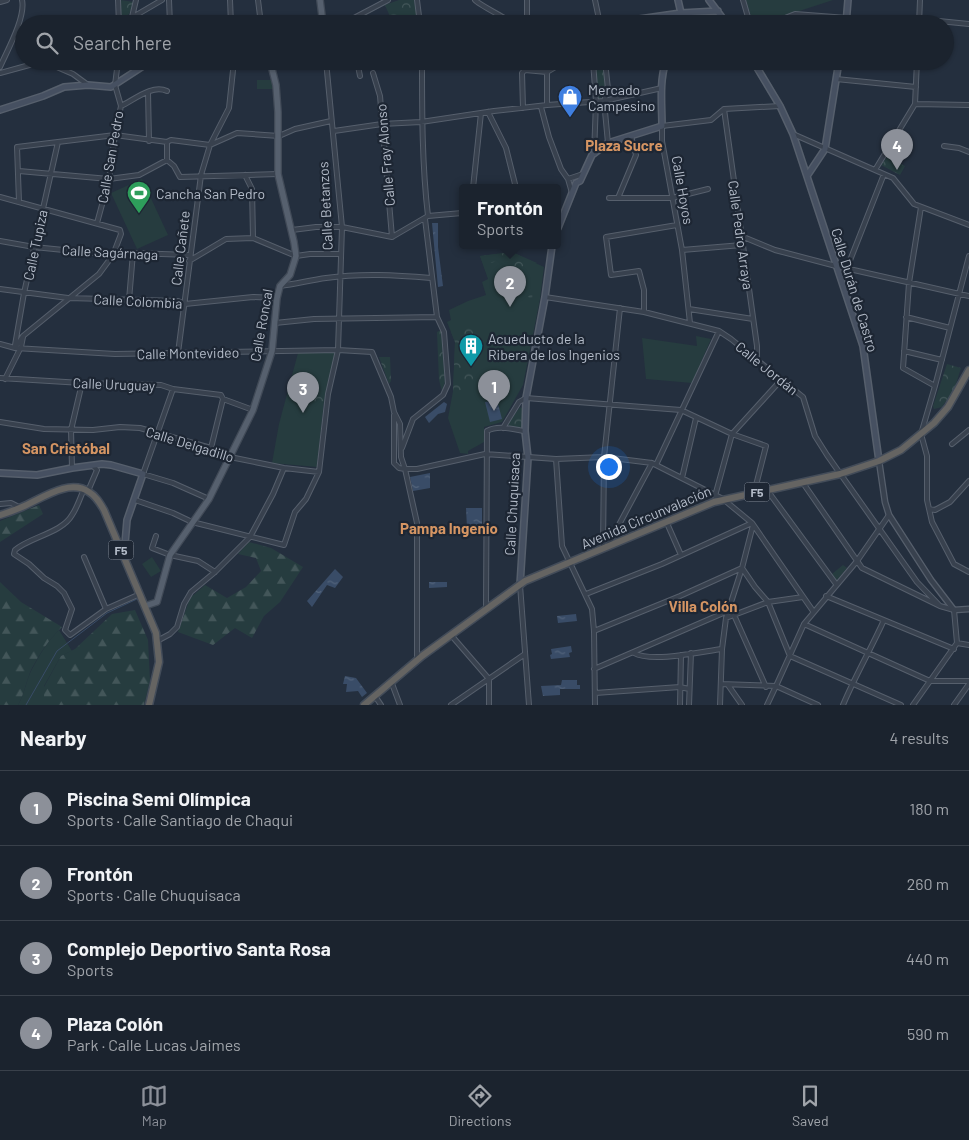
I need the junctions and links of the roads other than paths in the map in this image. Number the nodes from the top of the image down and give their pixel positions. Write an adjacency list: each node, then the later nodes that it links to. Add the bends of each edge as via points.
1 (7, 0): 20 (street)
2 (22, 0): 23 (street)
3 (118, 0): 24 (street)
4 (136, 0): 25 (street)
5 (162, 0): 26 (street)
6 (169, 0): 27 (street)
7 (230, 0): 28 (street)
8 (258, 0): 29 (street)
9 (320, 0): 30 (main road)
10 (388, 0): 31 (street)
11 (417, 0): 32 (street)
12 (475, 0): 33 (street)
13 (527, 0): 34 (street)
14 (595, 0): 35 (street)
15 (678, 0): 22 (main road)
16 (709, 0): 21 (main road)
17 (743, 0): 38 (street)
18 (848, 0): 39 (main road)
19 (920, 0): 40 (street)
20 (0, 2)
21 (718, 11): 22 (main road); 37 (main road)
22 (681, 13): 36 (main road)
23 (20, 15)
24 (119, 15)
25 (132, 15)
26 (136, 15)
27 (170, 15)
28 (231, 15)
29 (260, 15)
30 (322, 15)
31 (360, 15)
32 (419, 15)
33 (501, 15)
34 (527, 15)
35 (600, 15)
36 (665, 15)
37 (721, 15)
38 (747, 15)
39 (847, 15)
40 (919, 15)
41 (954, 23): 42 (street)
42 (969, 24)
43 (15, 34): 44 (street)
44 (0, 67)
45 (15, 69): 63 (street)
46 (63, 70): 67 (street)
47 (116, 70): 68 (street, Calle San Pedro)
48 (137, 70): 68 (main road)
49 (233, 70): 99 (street, Calle Cañete, via 229,108)
50 (272, 70): 93 (main road)
51 (327, 70): 86 (street, Calle Betanzos)
52 (359, 70): 65 (street)
53 (422, 70): 87 (street)
54 (525, 70): 62 (street); 81 (street, via 522,73)
55 (550, 70): 62 (street)
56 (594, 70): 73 (street)
57 (606, 70): 74 (street, via 608,89)
58 (663, 70): 70 (main road, Calle Hoyos)
59 (758, 70): 80 (main road, Calle Durán de Castro)
60 (838, 70): 66 (main road)
61 (917, 70): 69 (street)
62 (547, 72): 76 (street)
63 (0, 73)
64 (373, 73): 88 (street, Calle Fray Alonso, via 380,96)
65 (360, 76)
66 (836, 79): 69 (street); 101 (main road)
67 (88, 85): 68 (main road); 82 (main road, via 64,87)
68 (114, 85): 78 (street, Calle San Pedro)
69 (916, 87): 75 (street)
70 (662, 88): 74 (street); 89 (main road, Calle Hoyos)
71 (166, 91): 72 (street, via 161,88)
72 (148, 92): 78 (street); 95 (street)
73 (596, 102): 74 (street); 76 (street); 103 (street)
74 (604, 102): 98 (street)
75 (915, 104): 77 (street); 105 (street)
76 (547, 105): 79 (street)
77 (969, 105)
78 (121, 106): 92 (street, Calle San Pedro)
79 (541, 106): 81 (street); 115 (street, via 549,137)
80 (780, 106): 83 (street); 91 (main road, Calle Durán de Castro)
81 (523, 108): 84 (street)
82 (0, 110)
83 (724, 110): 89 (street, via 711,120); 135 (street, Calle Pedro Arraya)
84 (488, 112): 85 (street); 117 (street, via 506,148)
85 (481, 113): 87 (street); 116 (street)
86 (332, 120): 90 (street, Calle Betanzos); 93 (street)
87 (421, 122): 88 (street); 128 (street)
88 (382, 124): 90 (street); 136 (street, Calle Fray Alonso)
89 (662, 126): 94 (main road); 123 (street, Calle Hoyos)
90 (334, 131): 133 (street, Calle Betanzos)
91 (793, 134): 101 (street); 113 (main road, Calle Durán de Castro)
92 (115, 135): 95 (street); 96 (street); 114 (street, Calle San Pedro)
93 (279, 136): 99 (street, via 237,133); 108 (main road)
94 (631, 136): 98 (main road); 122 (street, via 636,155)
95 (150, 140): 97 (street)
96 (58, 142): 106 (street, via 17,147); 107 (street, Calle Tupiza)
97 (166, 142): 99 (street); 104 (street)
98 (608, 143): 103 (main road)
99 (210, 144): 111 (street, Calle Cañete)
100 (944, 146): 102 (street)
101 (825, 149): 105 (street); 113 (main road)
102 (969, 152)
103 (594, 154): 109 (main road)
104 (167, 160): 111 (street, via 180,177); 114 (street, via 139,175)
105 (875, 170): 110 (street)
106 (19, 171): 107 (street); 124 (street)
107 (52, 173): 114 (street); 126 (street, Calle Tupiza)
108 (278, 174): 112 (street); 134 (main road)
109 (583, 174): 115 (street); 119 (main road)
110 (884, 174): 125 (street, via 893,178 914,204); 151 (street)
111 (201, 175): 112 (street); 146 (street, Calle Cañete)
112 (245, 175): 137 (street, via 252,189)
113 (807, 176): 150 (main road, Calle Durán de Castro)
114 (109, 179): 130 (street, Calle San Pedro)
115 (568, 179): 119 (street)
116 (473, 184)
117 (515, 184)
118 (708, 189): 123 (street)
119 (572, 193): 129 (main road)
120 (0, 197): 124 (street)
121 (609, 198): 122 (street)
122 (618, 198): 123 (street)
123 (672, 198): 131 (street, Calle Hoyos)
124 (19, 202): 126 (street)
125 (921, 207): 132 (street); 154 (street)
126 (43, 209): 130 (street); 140 (street, Calle Tupiza)
127 (459, 213): 128 (street)
128 (427, 218): 136 (street); 153 (street)
129 (561, 220)
130 (97, 223): 144 (street, via 120,230)
131 (677, 225): 142 (street, Calle Hoyos); 167 (street, via 606,237 611,275 639,271 644,290)
132 (969, 225)
133 (342, 227): 134 (street); 136 (street); 145 (street, Calle Betanzos)
134 (292, 230): 147 (main road)
135 (741, 236): 139 (street, Calle Pedro Arraya); 150 (street, via 776,250)
136 (392, 237)
137 (252, 238): 147 (street); 149 (street, via 226,238)
138 (0, 241): 140 (street, Calle Sagárnaga)
139 (742, 245): 142 (street); 171 (street, Calle Pedro Arraya)
140 (34, 247): 144 (street, Calle Sagárnaga); 157 (street, Calle Tupiza)
141 (552, 249): 160 (main road, Calle Chuquisaca)
142 (682, 250): 166 (street, Calle Hoyos)
143 (133, 253): 144 (street, Calle Sagárnaga); 146 (street, Calle Sagárnaga); 163 (street)
144 (113, 254): 161 (street, via 100,274)
145 (341, 254): 147 (street); 152 (street, Calle Betanzos)
146 (190, 255): 149 (street, Calle Cañete)
147 (296, 256): 155 (main road, Calle Roncal, via 290,275)
148 (969, 256): 158 (street)
149 (190, 261): 164 (street, Calle Cañete)
150 (836, 266): 151 (street); 216 (main road, Calle Durán de Castro, via 864,346)
151 (847, 268): 154 (street)
152 (340, 277): 153 (street, via 384,274); 155 (street); 170 (street, Calle Betanzos)
153 (431, 278): 168 (street)
154 (909, 283): 158 (street); 169 (street)
155 (280, 286): 162 (main road, Calle Roncal)
156 (0, 289): 157 (street, Calle Colombia)
157 (24, 293): 161 (street, Calle Colombia); 179 (street, Calle Tupiza)
158 (960, 294): 159 (street); 174 (street)
159 (969, 296)
160 (545, 297): 165 (street, Calle Jordán); 193 (main road, Calle Chuquisaca)
161 (68, 298): 163 (street, Calle Colombia); 176 (street)
162 (277, 298): 164 (street, Calle Colombia, via 253,297); 172 (main road, Calle Roncal)
163 (129, 300): 164 (street, Calle Colombia)
164 (185, 304): 183 (street, Calle Cañete)
165 (620, 308): 167 (street, Calle Jordán); 195 (street)
166 (689, 309): 171 (street); 173 (street, Calle Hoyos)
167 (644, 312): 173 (street, Calle Jordán)
168 (437, 317): 170 (street); 210 (street, via 444,332 448,384 443,395 412,419)
169 (906, 318): 174 (street); 182 (street)
170 (339, 319): 172 (street); 180 (street, Calle Betanzos)
171 (753, 319): 184 (street, Calle Pedro Arraya)
172 (275, 323): 181 (main road, Calle Roncal)
173 (690, 323): 175 (street, Calle Jordán)
174 (950, 328): 185 (street)
175 (719, 331): 184 (street, Calle Jordán); 197 (street)
176 (23, 336): 178 (street); 179 (street)
177 (0, 344): 179 (street, Calle Montevideo)
178 (21, 347): 179 (street, Calle Montevideo); 183 (street, Calle Montevideo, via 115,354); 188 (street)
179 (15, 348)
180 (338, 350): 181 (street, Calle Montevideo); 198 (street, Calle Montevideo, via 372,352); 222 (street, Calle Betanzos, via 328,394)
181 (272, 351): 183 (street, Calle Montevideo); 196 (main road, Calle Roncal)
182 (904, 351): 185 (street); 191 (street, via 903,368)
183 (178, 353)
184 (757, 360): 189 (street, Calle Jordán)
185 (942, 360): 191 (street)
186 (969, 370): 207 (highway, Avenida Circunvalación / F5, via 948,407)
187 (0, 378): 188 (street, Calle Uruguay)
188 (5, 379): 190 (street, Calle Uruguay)
189 (781, 380): 206 (street); 225 (street, Calle Jordán, via 803,397 815,436)
190 (82, 383): 192 (street, Calle Uruguay, via 161,385); 202 (street)
191 (935, 386): 207 (street)
192 (173, 389): 194 (street, Calle Uruguay, via 221,395); 205 (street)
193 (526, 398): 195 (street); 201 (street, via 519,402); 204 (main road, Calle Chuquisaca)
194 (223, 399): 196 (street, Calle Uruguay); 209 (street)
195 (609, 405): 197 (street); 213 (street)
196 (253, 410): 212 (main road, Calle Roncal)
197 (681, 410): 199 (street); 217 (street)
198 (394, 412): 210 (street, Calle Montevideo, via 400,424); 221 (street, via 394,460 399,468)
199 (696, 418): 206 (street); 226 (street)
200 (0, 422): 202 (street, Calle Delgadillo)
201 (503, 428): 204 (street); 211 (street, via 487,431)
202 (71, 430): 205 (street, Calle Delgadillo, via 120,427); 219 (street)
203 (969, 430): 208 (street)
204 (525, 431): 214 (main road, Calle Chuquisaca)
205 (157, 433): 209 (street, Calle Delgadillo); 224 (street)
206 (732, 434): 231 (street, via 766,446); 232 (street)
207 (921, 434): 216 (highway, Avenida Circunvalación / F5, via 901,450); 238 (street, via 928,456)
208 (952, 444)
209 (210, 448): 212 (street, Calle Delgadillo)
210 (401, 450): 221 (street, Calle Montevideo)
211 (486, 454): 214 (street); 221 (street); 268 (street)
212 (230, 457): 220 (street, Calle Delgadillo); 233 (main road, Calle Roncal)
213 (604, 457): 215 (street); 217 (street); 247 (street)
214 (528, 458): 215 (street); 258 (main road, Calle Chuquisaca)
215 (556, 459): 253 (street, via 562,546)
216 (879, 461): 225 (highway, Avenida Circunvalación / F5); 240 (street, Calle Durán de Castro)
217 (654, 464): 226 (street); 247 (street)
218 (91, 466): 219 (main road); 224 (main road, via 111,464); 229 (street, via 97,470)
219 (72, 468): 223 (main road, via 37,475)
220 (284, 468): 222 (street, Calle Delgadillo); 246 (street)
221 (405, 469): 289 (street, Calle Montevideo, via 417,523)
222 (319, 472): 246 (street, Calle Betanzos, via 306,499 295,512 284,545)
223 (0, 473)
224 (143, 474): 233 (street); 235 (main road)
225 (840, 474): 228 (highway, Avenida Circunvalación / F5); 244 (street, Calle Jordán)
226 (682, 478): 232 (street)
227 (969, 481): 238 (street, via 943,507)
228 (803, 482): 230 (highway, Avenida Circunvalación / F5); 252 (street)
229 (86, 490): 237 (highway, via 57,490); 251 (highway, F5, via 104,510); 267 (street, via 68,521 22,544 14,554 64,593 72,609 65,630 70,635)
230 (767, 490): 231 (highway, Avenida Circunvalación / F5); 257 (street)
231 (754, 493): 234 (highway, Avenida Circunvalación / F5)
232 (715, 496): 234 (street)
233 (210, 499): 242 (main road, Calle Roncal)
234 (723, 499): 241 (highway, Avenida Circunvalación / F5); 243 (street)
235 (135, 500): 242 (street); 251 (main road, via 127,520)
236 (0, 504): 237 (street, via 11,503)
237 (21, 508): 239 (highway)
238 (929, 509): 256 (street, via 932,522 954,564)
239 (0, 515)
240 (889, 515): 244 (street); 269 (street, Calle Durán de Castro)
241 (666, 521): 247 (highway, Avenida Circunvalación / F5); 249 (street)
242 (192, 522): 246 (street); 248 (main road, Calle Roncal)
243 (753, 524): 249 (street); 254 (street); 262 (street)
244 (879, 530): 252 (street); 265 (street, Calle Jordán)
245 (156, 536): 248 (street, via 152,548)
246 (250, 537): 255 (street)
247 (605, 548): 253 (highway, Avenida Circunvalación / F5)
248 (170, 555): 255 (street, via 198,561); 264 (main road, Calle Roncal, via 156,602)
249 (681, 555): 260 (street)
250 (84, 557): 267 (street)
251 (124, 559): 259 (highway, F5)
252 (857, 561): 257 (street); 265 (street, via 862,568)
253 (570, 563): 258 (highway, Avenida Circunvalación / F5); 260 (street)
254 (742, 568): 263 (street); 271 (street); 276 (street)
255 (215, 572): 278 (street, via 191,592 177,627)
256 (969, 572)
257 (836, 584): 261 (street)
258 (520, 586): 268 (highway, Avenida Circunvalación / F5); 286 (street, Calle Chuquisaca)
259 (140, 594): 264 (highway, F5); 267 (street)
260 (586, 594): 276 (street, via 592,609)
261 (826, 596): 270 (street); 274 (street)
262 (803, 597): 263 (street); 270 (street)
263 (768, 602): 272 (street); 288 (street)
264 (145, 606): 278 (highway, F5)
265 (940, 606): 269 (street)
266 (969, 608): 269 (street)
267 (106, 609)
268 (486, 609): 277 (highway, Avenida Circunvalación / F5)
269 (954, 610): 279 (street)
270 (813, 611): 275 (street)
271 (728, 612): 273 (street); 283 (street)
272 (734, 615): 273 (street); 298 (street)
273 (726, 618): 281 (street)
274 (884, 620): 282 (street); 285 (street)
275 (804, 624): 285 (street); 288 (street)
276 (594, 631): 290 (street)
277 (451, 635): 289 (highway, Avenida Circunvalación / F5); 291 (street)
278 (157, 641): 304 (highway, F5, via 158,662)
279 (957, 644): 280 (street); 282 (street)
280 (969, 645)
281 (722, 649): 284 (street); 295 (street)
282 (954, 649): 293 (street)
283 (634, 652): 287 (street, via 642,657); 290 (street)
284 (691, 653): 287 (street); 301 (street)
285 (869, 653): 293 (street); 296 (street)
286 (524, 654): 291 (street); 310 (street, Calle Chuquisaca)
287 (681, 655): 300 (street)
288 (790, 656): 296 (street); 299 (street)
289 (417, 659): 292 (highway, Avenida Circunvalación / F5)
290 (594, 669): 302 (street)
291 (488, 679): 308 (street); 309 (street)
292 (391, 681): 303 (highway, Avenida Circunvalación / F5); 307 (street)
293 (930, 681): 294 (street); 320 (street)
294 (969, 683): 321 (street)
295 (721, 684): 297 (street); 314 (street)
296 (852, 684): 318 (street); 319 (street)
297 (728, 685): 298 (street); 315 (street)
298 (766, 686): 299 (street)
299 (776, 686): 316 (street); 317 (street)
300 (680, 687): 301 (street); 302 (street); 312 (street)
301 (690, 689): 313 (street)
302 (595, 694): 311 (street)
303 (375, 696): 305 (highway, Avenida Circunvalación / F5); 306 (street)
304 (149, 705)
305 (364, 705)
306 (381, 705)
307 (400, 705)
308 (451, 705)
309 (489, 705)
310 (529, 705)
311 (595, 705)
312 (680, 705)
313 (689, 705)
314 (720, 705)
315 (742, 705)
316 (767, 705)
317 (818, 705)
318 (843, 705)
319 (901, 705)
320 (912, 705)
321 (954, 705)

